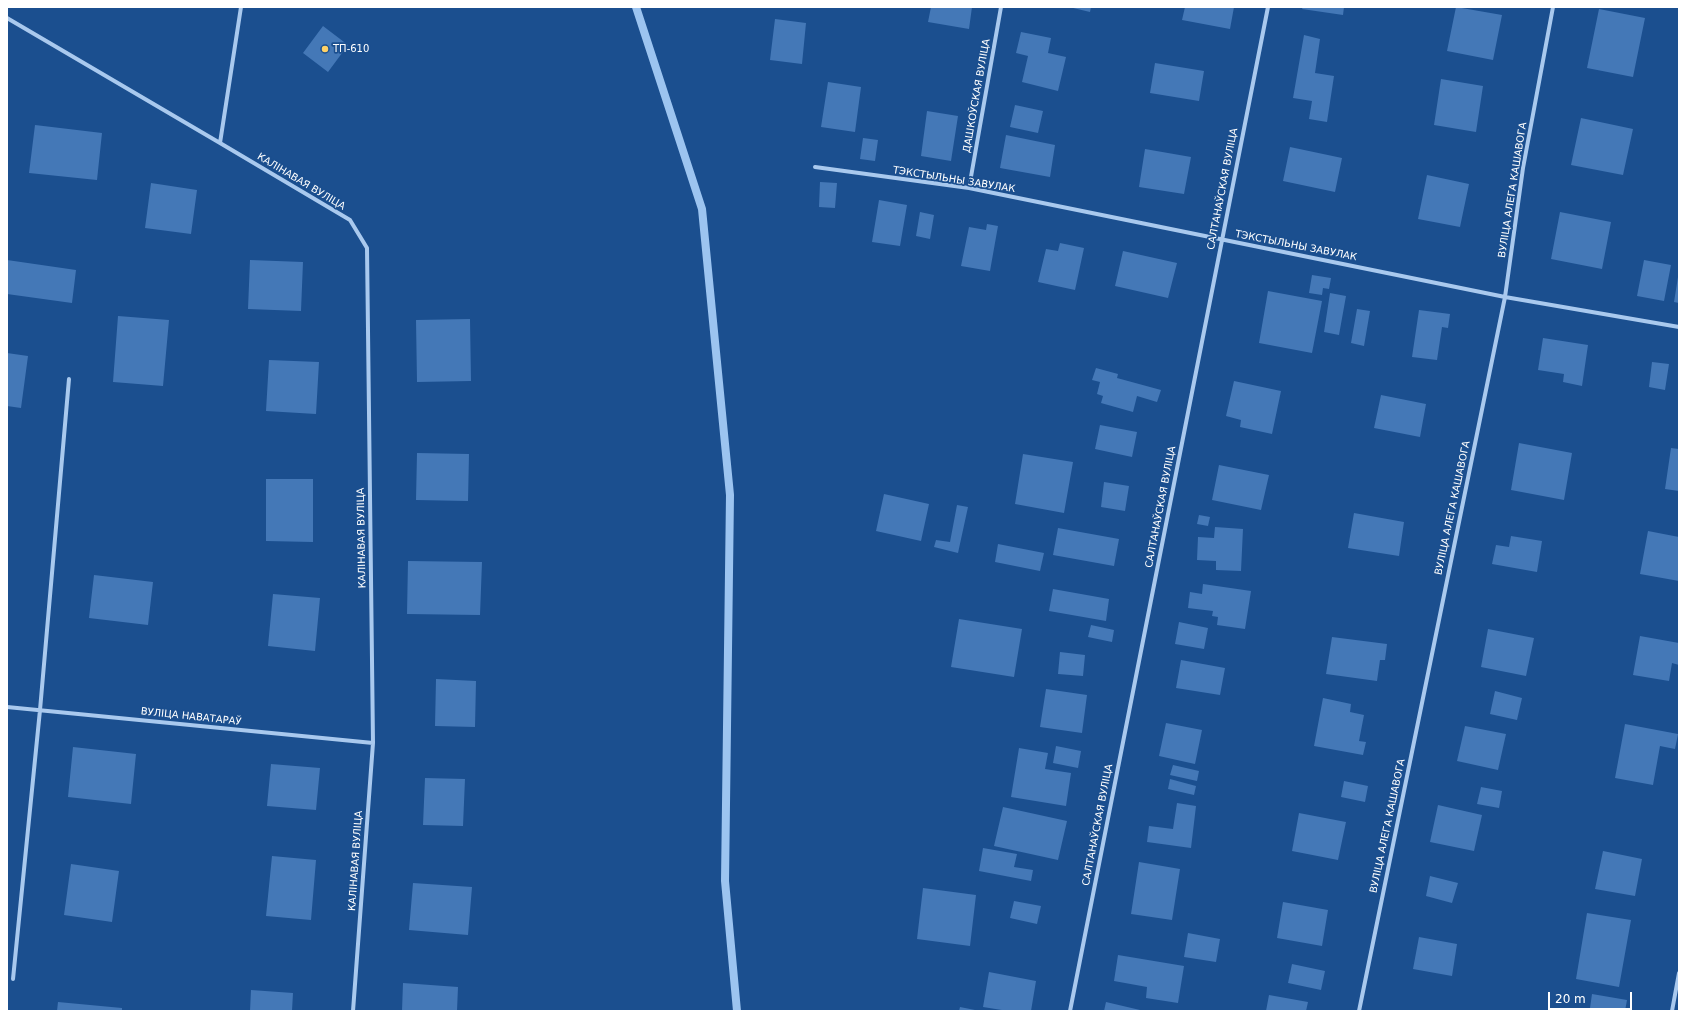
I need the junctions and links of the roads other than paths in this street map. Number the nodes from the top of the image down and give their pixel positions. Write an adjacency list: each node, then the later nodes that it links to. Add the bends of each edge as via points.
1 (241, 7): 6 (street)
2 (1001, 7): 8 (street, ДАШКОЎСКАЯ ВУЛІЦА)
3 (1268, 7): 9 (street, САЛТАНАЎСКАЯ ВУЛІЦА)
4 (1553, 7): 10 (street, ВУЛІЦА АЛЕГА КАШАВОГА, via 1523,168)
5 (7, 18): 6 (street, КАЛІНАВАЯ ВУЛІЦА)
6 (220, 143): 15 (street, КАЛІНАВАЯ ВУЛІЦА, via 350,220 366,248)
7 (815, 167): 8 (street, ТЭКСТЫЛЬНЫ ЗАВУЛАК)
8 (969, 188): 9 (street, ТЭКСТЫЛЬНЫ ЗАВУЛАК)
9 (1222, 239): 10 (street, ТЭКСТЫЛЬНЫ ЗАВУЛАК); 19 (street, САЛТАНАЎСКАЯ ВУЛІЦА)
10 (1505, 297): 11 (street, ТЭКСТЫЛЬНЫ ЗАВУЛАК); 20 (street, ВУЛІЦА АЛЕГА КАШАВОГА)
11 (1679, 327)
12 (69, 379): 14 (street)
13 (7, 707): 14 (street, ВУЛІЦА НАВАТАРАЎ)
14 (40, 710): 15 (street, ВУЛІЦА НАВАТАРАЎ); 17 (street)
15 (373, 742): 18 (street, КАЛІНАВАЯ ВУЛІЦА)
16 (1679, 973): 21 (street)
17 (13, 980)
18 (353, 1011)
19 (1070, 1011)
20 (1358, 1011)
21 (1672, 1011)

